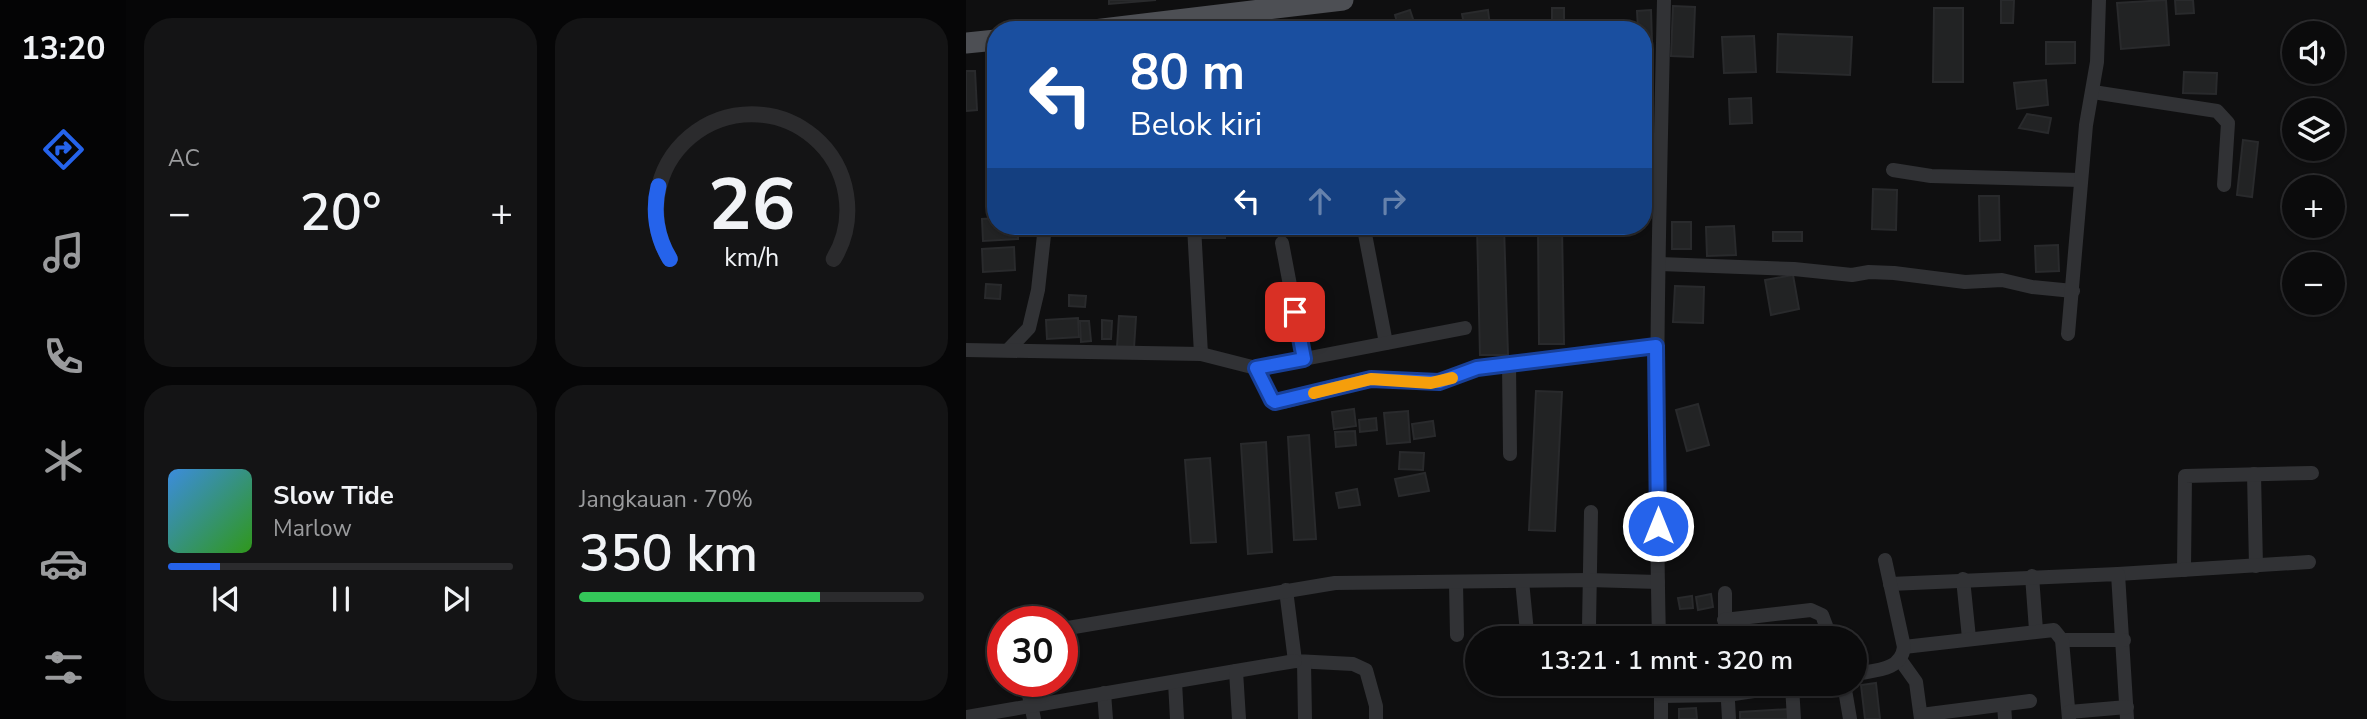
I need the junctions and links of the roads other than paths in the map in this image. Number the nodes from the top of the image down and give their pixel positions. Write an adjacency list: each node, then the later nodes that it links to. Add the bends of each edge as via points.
1 (1343, 0): 4 (main road)
2 (1664, 0): 15 (street)
3 (2099, 0): 7 (street)
4 (1203, 21)
5 (987, 41): 6 (main road)
6 (966, 43)
7 (2093, 92): 9 (street); 10 (street, via 2217,111 2228,123)
8 (1893, 170): 9 (street, via 1931,176)
9 (2080, 180): 16 (street)
10 (2224, 185)
11 (1044, 235): 21 (street, via 1029,328)
12 (1194, 235): 23 (street)
13 (1365, 235): 19 (street)
14 (1282, 243): 24 (street)
15 (1660, 264): 16 (street, via 1853,275 1894,273 1965,282 2002,279 2032,288); 20 (street)
16 (2073, 291): 18 (street)
17 (1465, 328): 19 (street)
18 (2068, 334)
19 (1386, 343): 24 (street)
20 (1656, 346): 25 (street); 40 (street)
21 (1009, 349): 22 (street); 23 (street)
22 (966, 350)
23 (1201, 355): 26 (street)
24 (1304, 359): 26 (street)
25 (1508, 364): 26 (street, via 1470,369 1439,382 1371,379 1283,402 1272,400); 27 (street)
26 (1256, 368)
27 (1510, 454)
28 (2312, 473): 29 (street)
29 (2254, 474): 33 (street); 34 (street, via 2185,476)
30 (1591, 512): 38 (street)
31 (1885, 560): 42 (street)
32 (2309, 562): 33 (street)
33 (2256, 566): 34 (street)
34 (2185, 570): 35 (street)
35 (2118, 574): 36 (street); 56 (street)
36 (2032, 576): 37 (street); 52 (street)
37 (1963, 579): 42 (street); 54 (street)
38 (1590, 580): 39 (street); 40 (street); 48 (street)
39 (1522, 581): 41 (street); 47 (street)
40 (1658, 582): 49 (street)
41 (1456, 583): 43 (street, via 1335,583); 53 (street)
42 (1891, 584): 57 (street)
43 (1286, 590): 46 (street); 58 (street)
44 (1725, 593): 45 (street)
45 (1724, 620): 50 (street); 51 (street, via 1819,611)
46 (1078, 626)
47 (1526, 626)
48 (1589, 626)
49 (1660, 626)
50 (1724, 626)
51 (1825, 626)
52 (2036, 630): 54 (street); 55 (street, via 2054,630)
53 (1457, 635)
54 (1969, 638): 57 (street)
55 (2062, 640): 56 (street); 71 (street)
56 (2124, 640): 70 (street)
57 (1902, 654): 59 (street); 72 (street, via 1916,682)
58 (1300, 662): 60 (street); 77 (street); 78 (street, via 1353,664 1366,670)
59 (1867, 669)
60 (1236, 671): 61 (street); 76 (street)
61 (1175, 681): 62 (street); 75 (street)
62 (1104, 693): 68 (street); 74 (street)
63 (1661, 696): 79 (street)
64 (1727, 696): 80 (street)
65 (1795, 696): 81 (street)
66 (1846, 696): 82 (street)
67 (2030, 701): 69 (street)
68 (1033, 712): 73 (street)
69 (2005, 712): 72 (street)
70 (2127, 713): 71 (street)
71 (2069, 715)
72 (1921, 717)
73 (967, 718)
74 (1106, 719)
75 (1177, 719)
76 (1238, 719)
77 (1305, 719)
78 (1376, 719)
79 (1661, 719)
80 (1729, 719)
81 (1794, 719)
82 (1850, 719)

